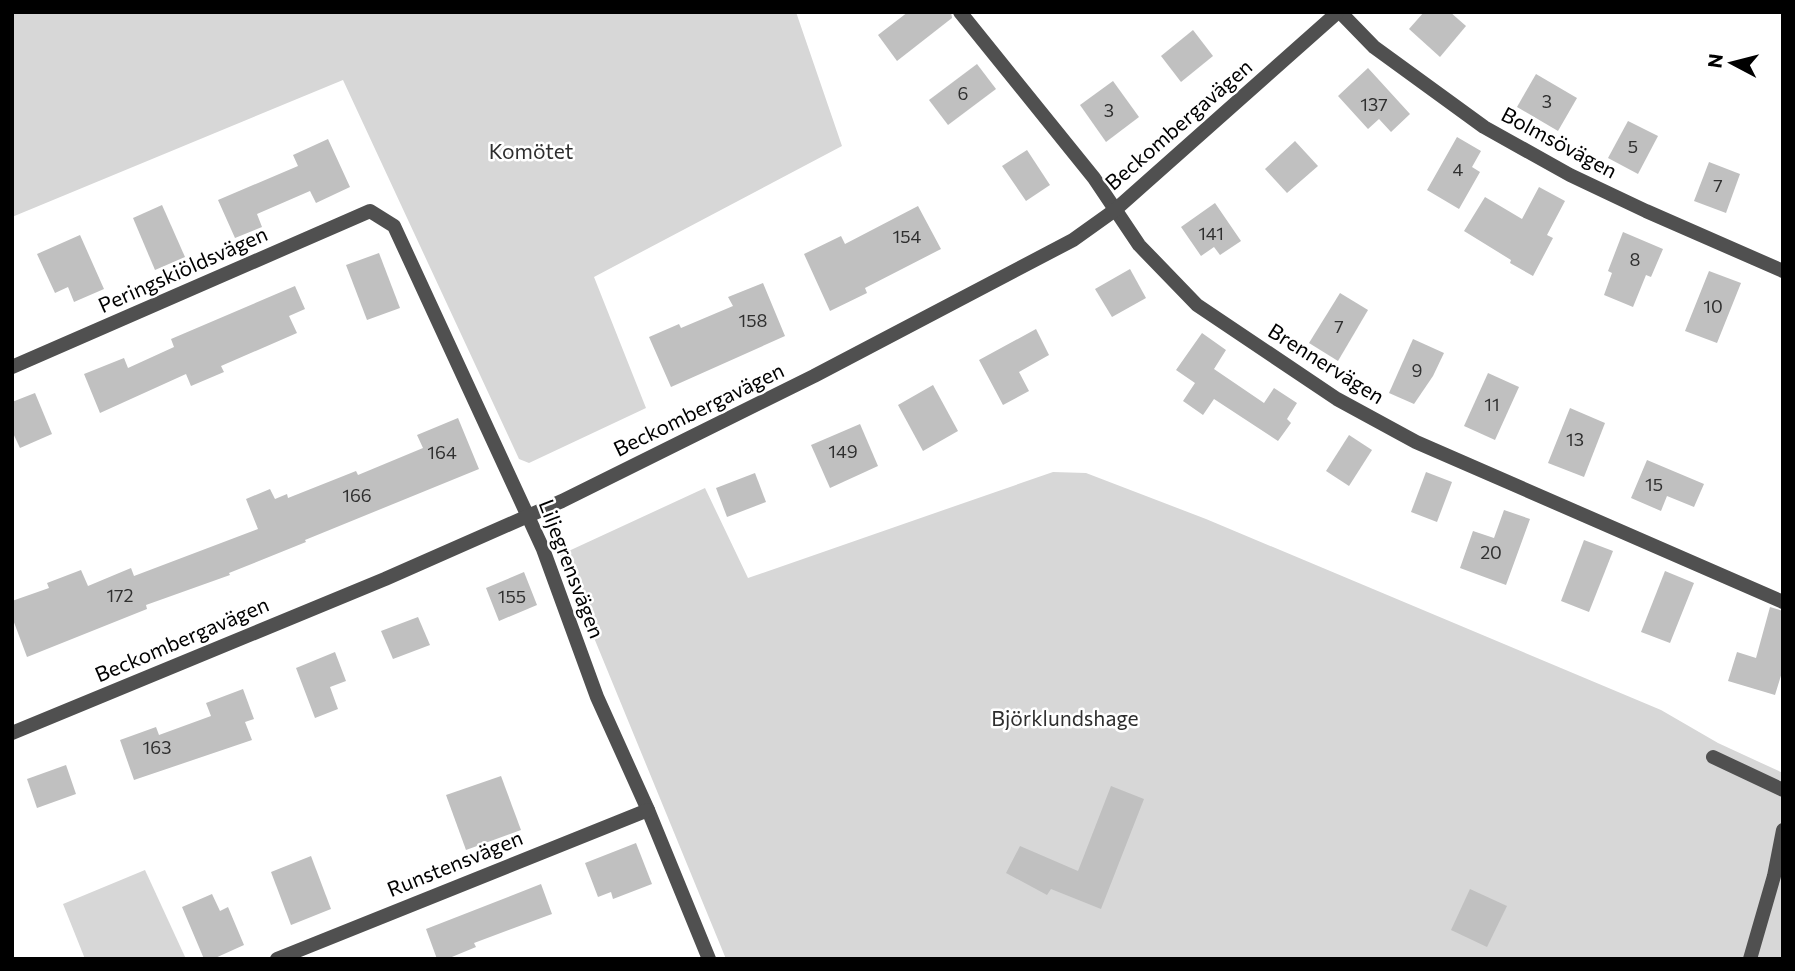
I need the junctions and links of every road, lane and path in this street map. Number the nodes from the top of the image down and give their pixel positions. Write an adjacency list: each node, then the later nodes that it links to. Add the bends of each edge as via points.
1 (960, 12): 3 (street, Brennervägen)
2 (1339, 12): 3 (street, Beckombergavägen); 5 (street, Bolmsövägen, via 1374,47 1483,127 1624,201)
3 (1115, 210): 7 (street, Beckombergavägen, via 1073,240 814,376); 8 (street, Brennervägen, via 1139,245 1197,305 1337,399 1416,442)
4 (370, 211): 6 (street, Peringskiöldsvägen); 7 (street, Liljegrensvägen, via 394,226)
5 (1783, 271)
6 (12, 367)
7 (528, 516): 9 (street, Beckombergavägen); 12 (street, Liljegrensvägen, via 597,698)
8 (1783, 602)
9 (12, 733)
10 (1713, 757): 11 (street)
11 (1783, 790)
12 (648, 810): 14 (street, Runstensvägen); 15 (street, Liljegrensvägen)
13 (1783, 830): 16 (street)
14 (277, 959)
15 (709, 959)
16 (1750, 959)

